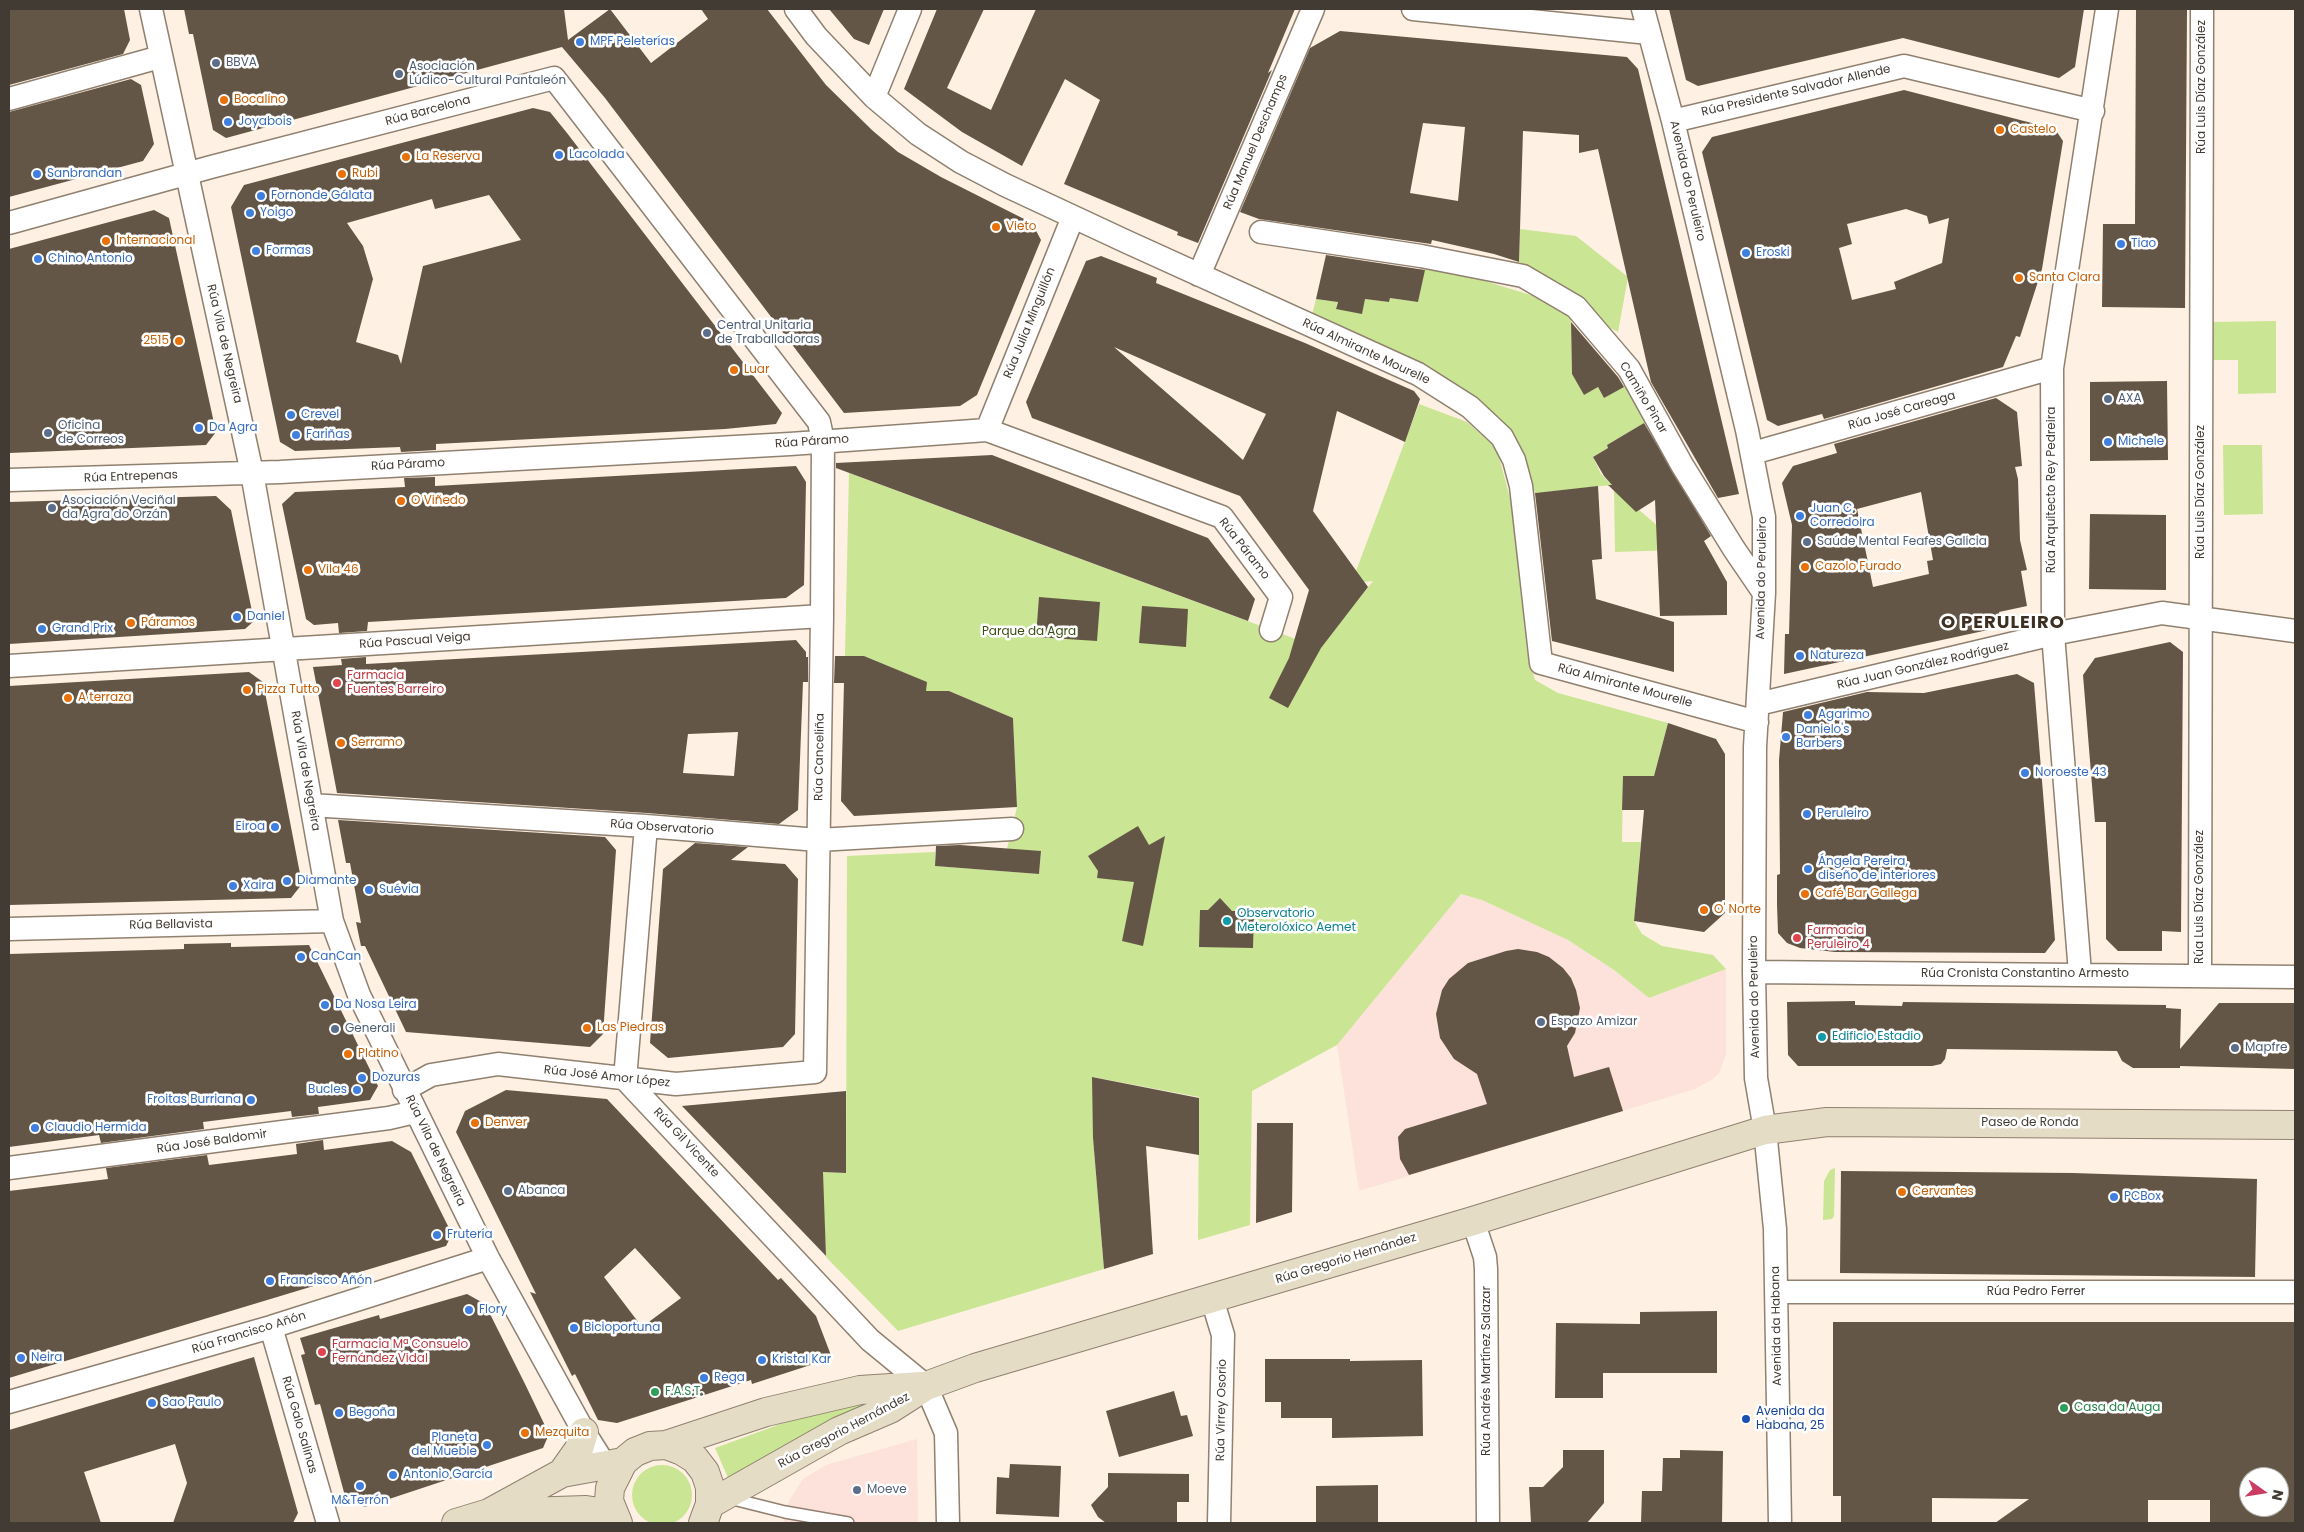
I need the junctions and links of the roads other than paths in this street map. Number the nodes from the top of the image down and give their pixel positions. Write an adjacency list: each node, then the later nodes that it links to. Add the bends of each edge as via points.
1 (151, 9): 10 (street, Rúa Vila de Negreira)
2 (796, 9): 11 (street, Rúa Almirante Mourelle, via 816,36)
3 (910, 9): 11 (street)
4 (1313, 9): 19 (street, Rúa Manuel Deschamps)
5 (1413, 9): 9 (street)
6 (1643, 9): 9 (street, Avenida do Peruleiro)
7 (2107, 9): 13 (street, Rúa Arquitecto Rey Pedreira)
8 (2202, 9): 28 (street, Rúa Luis Díaz González)
9 (1649, 32): 14 (street, Avenida do Peruleiro)
10 (160, 57): 12 (street); 15 (street, Rúa Vila de Negreira)
11 (874, 97): 16 (street, Rúa Almirante Mourelle, via 918,134 961,162)
12 (9, 99)
13 (2093, 111): 14 (street, Rúa Presidente Salvador Allende, via 1904,66); 20 (street, Rúa Arquitecto Rey Pedreira)
14 (1673, 121): 23 (street, Avenida do Peruleiro)
15 (186, 175): 17 (street, Rúa Barcelona); 22 (street, Rúa Barcelona, via 554,78 819,422); 24 (street, Rúa Vila de Negreira)
16 (1073, 217): 19 (street, Rúa Almirante Mourelle); 21 (street, Rúa Julia Minguillón)
17 (9, 223)
18 (1261, 232): 26 (street, Camiño Pinar, via 1431,257 1523,276 1576,307 1629,369 1687,473)
19 (1199, 274): 34 (street, Rúa Almirante Mourelle, via 1418,374 1470,407 1502,437 1514,460 1521,486 1541,663)
20 (2052, 368): 23 (street, Rúa José Careaga); 31 (street, Rúa Arquitecto Rey Pedreira)
21 (987, 430): 22 (street, Rúa Páramo); 29 (street, Rúa Páramo, via 1222,517 1281,597)
22 (823, 441): 24 (street, Rúa Páramo); 27 (street, Rúa Canceliña)
23 (1753, 453): 26 (street, Avenida do Peruleiro, via 1764,517)
24 (252, 473): 25 (street, Rúa Entrepenas); 32 (street, Rúa Vila de Negreira)
25 (9, 480)
26 (1764, 593): 34 (street, Avenida do Peruleiro)
27 (822, 616): 32 (street, Rúa Pascual Veiga); 38 (street, Rúa Canceliña)
28 (2201, 618): 30 (street, Rúa Juan González Rodríguez); 31 (street, Rúa Juan González Rodríguez, via 2162,613); 43 (street, Rúa Luis Díaz González)
29 (1271, 630)
30 (2295, 631)
31 (2053, 634): 34 (street, Rúa Juan González Rodríguez); 42 (street, Rúa Arquitecto Rey Pedreira)
32 (283, 649): 33 (street, Rúa Pascual Veiga); 35 (street, Rúa Vila de Negreira)
33 (9, 666)
34 (1757, 713): 41 (street, Avenida do Peruleiro)
35 (311, 805): 36 (street, Rúa Observatorio); 39 (street, Rúa Vila de Negreira)
36 (646, 826): 38 (street, Rúa Observatorio); 46 (street)
37 (1012, 829): 38 (street, Rúa Observatorio)
38 (818, 840): 45 (street, Rúa Canceliña)
39 (332, 921): 40 (street, Rúa Bellavista); 47 (street, Rúa Vila de Negreira, via 359,995)
40 (9, 929)
41 (1754, 972): 42 (street, Rúa Cronista Constantino Armesto); 50 (street, Avenida do Peruleiro, via 1756,1078)
42 (2080, 974): 43 (street, Rúa Cronista Constantino Armesto)
43 (2200, 975): 44 (street, Rúa Cronista Constantino Armesto)
44 (2295, 977)
45 (815, 1072): 46 (street, Rúa José Amor López, via 676,1084)
46 (625, 1079): 47 (street, Rúa José Amor López, via 498,1064 431,1075); 58 (street, Rúa Gil Vicente, via 870,1340)
47 (404, 1090): 48 (street, Rúa Vila de Negreira)
48 (415, 1112): 51 (street, Rúa José Baldomir, via 380,1120); 53 (street, Rúa Vila de Negreira)
49 (2295, 1124): 50 (street, Paseo de Ronda, via 1827,1122)
50 (1765, 1130): 52 (street, Rúa Gregorio Hernández); 54 (street, Avenida da Habana, via 1774,1212)
51 (9, 1168)
52 (1473, 1221): 56 (street, Rúa Gregorio Hernández); 72 (street, Rúa Andrés Martínez Salazar, via 1486,1269)
53 (488, 1258): 57 (street, Rúa Francisco Añón); 60 (street, Rúa Vila de Negreira)
54 (1777, 1292): 55 (street, Rúa Pedro Ferrer); 73 (street, Avenida da Habana)
55 (2295, 1292)
56 (1212, 1299): 58 (street, Rúa Gregorio Hernández, via 975,1368); 71 (street, Rúa Virrey Osorio, via 1223,1336)
57 (271, 1327): 59 (street, Rúa Francisco Añón); 67 (street, Rúa Galo Salinas)
58 (926, 1386): 61 (street, Rúa Gregorio Hernández, via 860,1390 766,1412); 64 (street, Rúa Gregorio Hernández, via 890,1409 839,1431); 70 (street, via 946,1433)
59 (9, 1402)
60 (584, 1432): 62 (street, Rúa Vila de Negreira); 63 (street, via 579,1449)
61 (666, 1445): 62 (street, Rúa Gregorio Hernández, via 650,1446 635,1452); 64 (street, via 695,1459 705,1472)
62 (613, 1469): 63 (street); 66 (street, via 609,1501)
63 (562, 1473): 65 (street)
64 (712, 1508): 69 (lane, via 785,1512)
65 (489, 1513): 66 (street, via 586,1510); 68 (street)
66 (615, 1518)
67 (328, 1523)
68 (456, 1523)
69 (848, 1523)
70 (948, 1523)
71 (1219, 1523)
72 (1488, 1523)
73 (1780, 1523)

